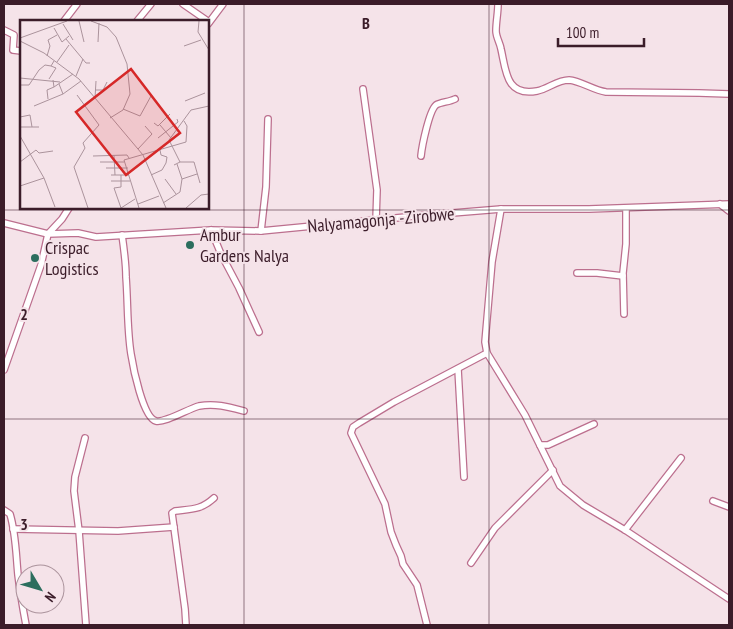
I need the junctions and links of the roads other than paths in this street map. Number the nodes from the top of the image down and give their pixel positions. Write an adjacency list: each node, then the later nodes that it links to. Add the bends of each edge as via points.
1 (77, 4): 6 (street)
2 (151, 4): 7 (street)
3 (183, 4): 8 (street)
4 (223, 4): 9 (street)
5 (498, 4): 13 (street, via 496,32 508,78 515,89 522,92 537,91 570,80 606,92)
6 (65, 20)
7 (139, 20)
8 (204, 20)
9 (209, 22)
10 (4, 30): 11 (street, via 14,35 13,50)
11 (20, 51)
12 (363, 89): 23 (street, via 377,190)
13 (729, 94)
14 (455, 99): 16 (street, via 438,104 433,110)
15 (268, 119): 26 (street)
16 (421, 156)
17 (720, 204): 18 (street, Nalyamagonja -Zirobwe); 19 (street, Nalyamagonja -Zirobwe); 22 (street)
18 (729, 204)
19 (626, 208): 21 (street, Nalyamagonja -Zirobwe); 30 (street)
20 (68, 209): 27 (street)
21 (501, 209): 23 (street, Nalyamagonja -Zirobwe); 33 (street, via 492,262 485,342)
22 (729, 211)
23 (376, 220): 26 (street, Nalyamagonja -Zirobwe)
24 (4, 223): 27 (street, Nalyamagonja -Zirobwe)
25 (211, 230): 26 (street, Nalyamagonja -Zirobwe); 28 (street, Nalyamagonja -Zirobwe); 32 (street)
26 (261, 231)
27 (48, 234): 28 (street, Nalyamagonja -Zirobwe); 35 (street, via 41,265)
28 (122, 235): 36 (street, via 131,354 143,404 150,417 165,420 212,405)
29 (577, 273): 30 (street)
30 (623, 276): 31 (street)
31 (624, 314)
32 (259, 332)
33 (488, 353): 34 (street); 39 (street)
34 (458, 369): 42 (street); 56 (street, via 359,422 351,433 385,504 403,564 417,585)
35 (4, 370)
36 (244, 411)
37 (594, 424): 39 (street)
38 (85, 438): 50 (street, via 74,491)
39 (540, 445): 41 (street)
40 (681, 458): 49 (street)
41 (553, 470): 49 (street, via 560,486 571,496); 51 (street, via 495,528)
42 (464, 477)
43 (214, 498): 47 (street, via 199,508 173,512)
44 (713, 501): 45 (street)
45 (729, 508)
46 (4, 510): 48 (street, via 10,514)
47 (174, 527): 50 (street); 55 (street)
48 (13, 529): 50 (street); 53 (street)
49 (625, 530): 52 (street)
50 (79, 531): 54 (street)
51 (471, 563)
52 (729, 599)
53 (26, 625)
54 (86, 625)
55 (186, 625)
56 (427, 625)

